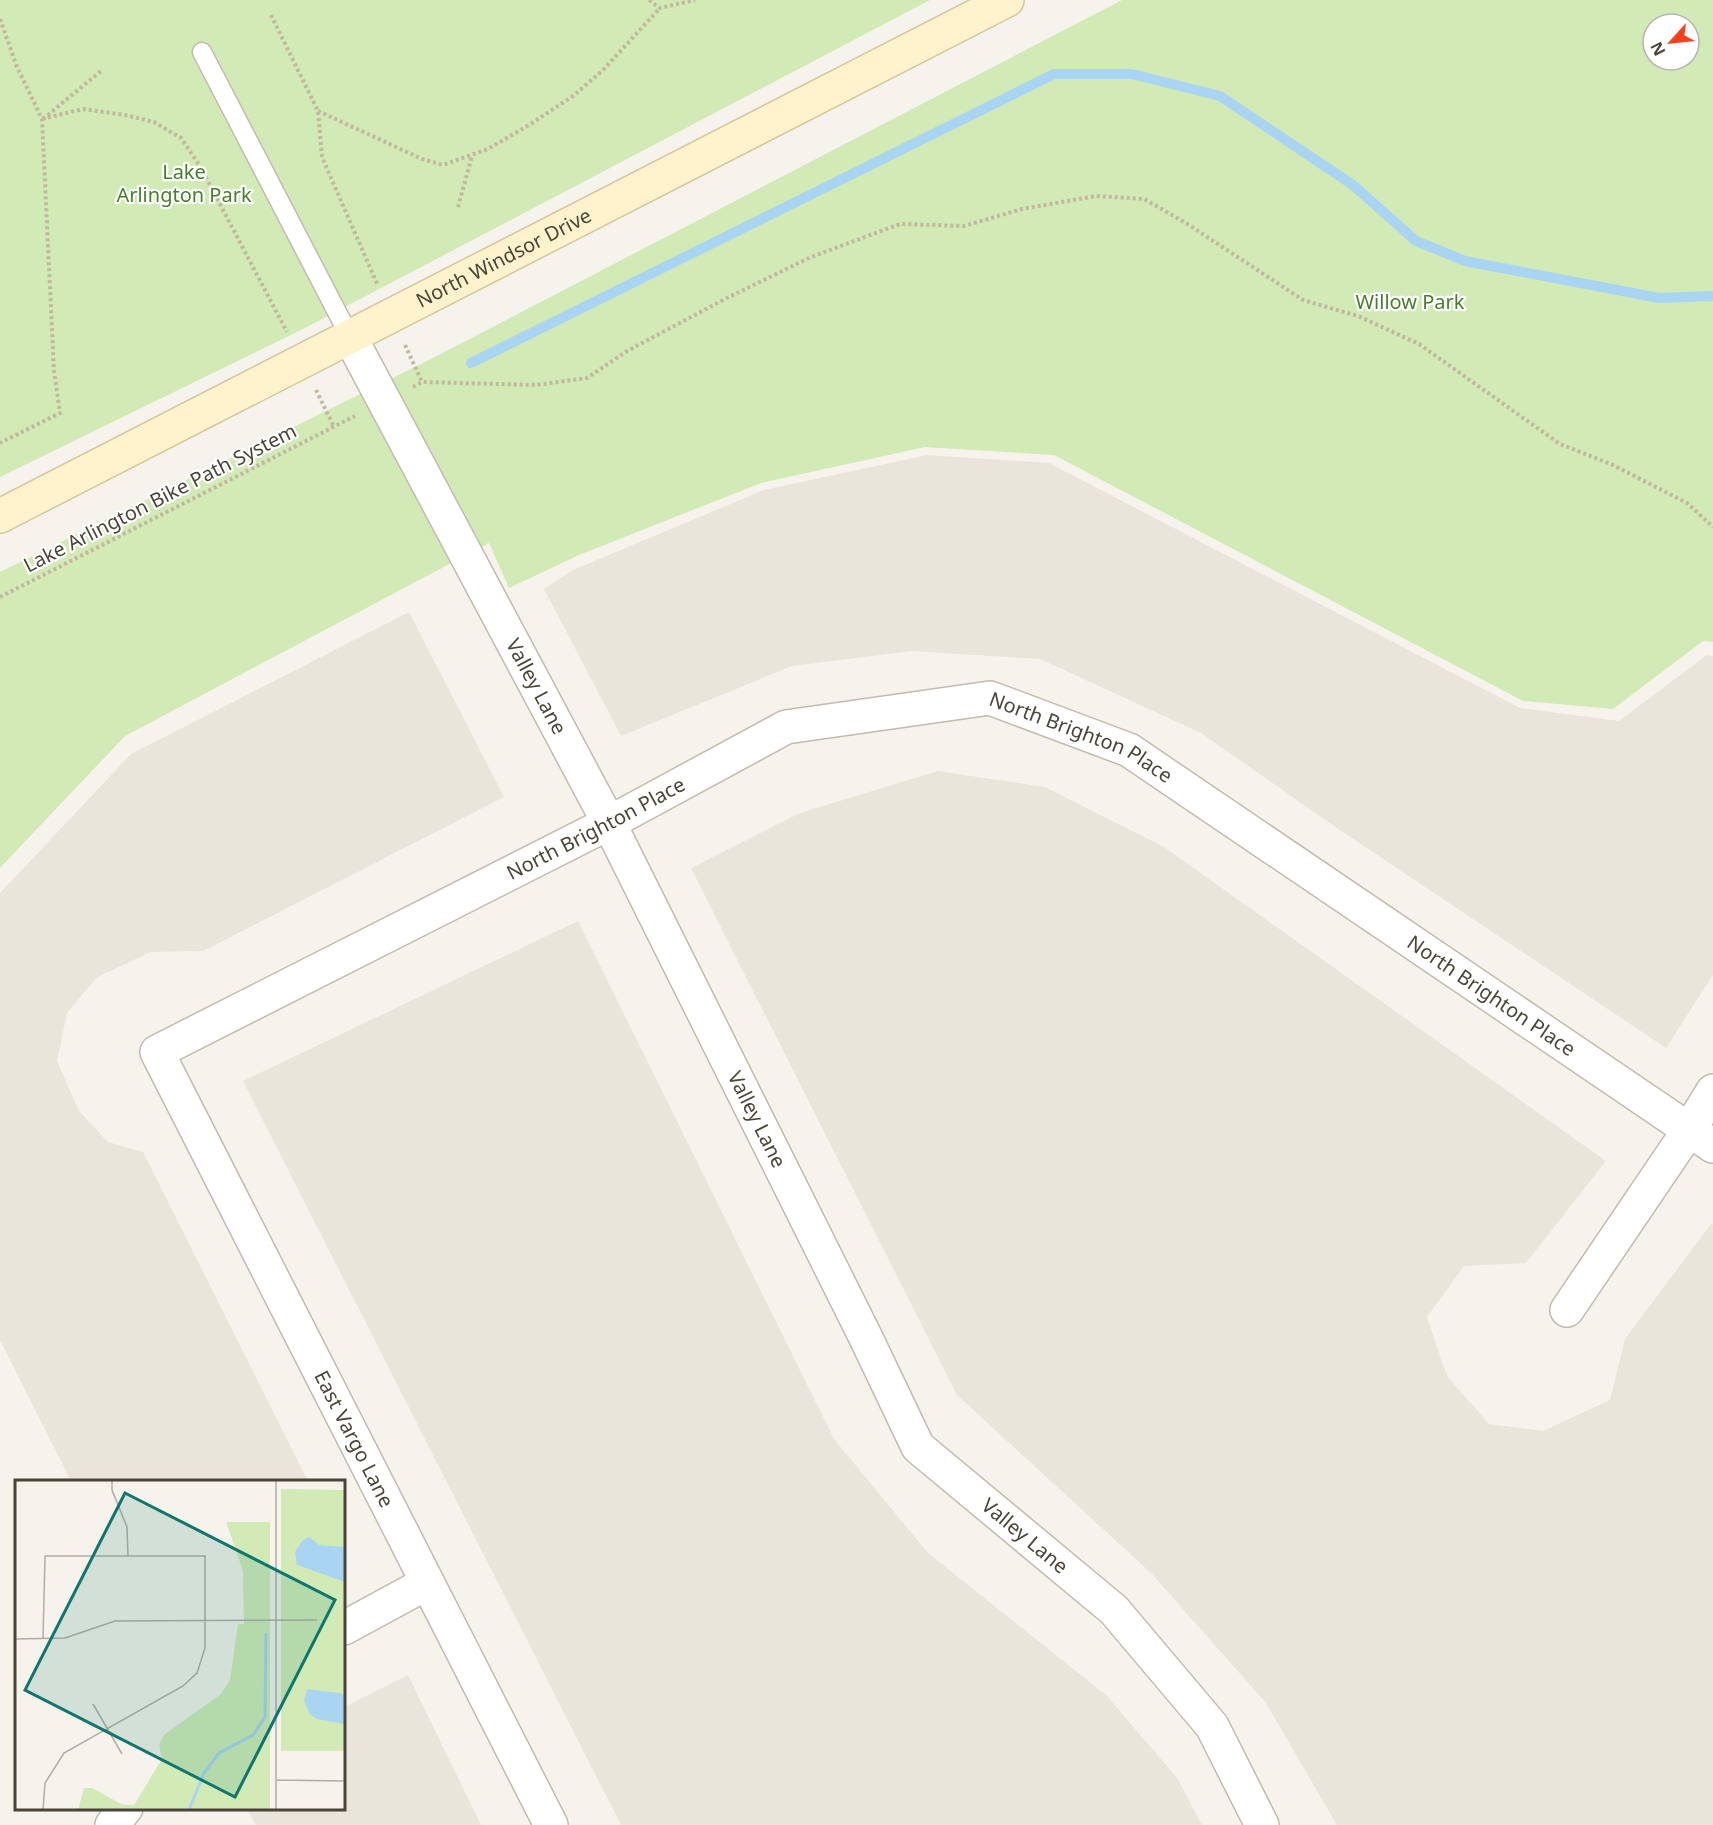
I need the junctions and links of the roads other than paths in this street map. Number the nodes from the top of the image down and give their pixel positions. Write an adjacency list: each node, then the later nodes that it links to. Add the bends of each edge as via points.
1 (1007, 0): 3 (main road, North Windsor Drive)
2 (202, 52): 3 (lane)
3 (350, 337): 4 (main road, North Windsor Drive); 5 (street, Valley Lane)
4 (0, 516)
5 (609, 823): 6 (street, North Brighton Place); 8 (street, North Brighton Place, via 786,727 990,698 1129,750); 15 (street, Valley Lane, via 918,1447 1114,1610 1212,1726)
6 (157, 1052): 10 (street, East Vargo Lane)
7 (1713, 1091): 8 (street)
8 (1701, 1138): 9 (street)
9 (1567, 1310)
10 (427, 1583): 11 (street); 14 (street, East Vargo Lane)
11 (345, 1627)
12 (125, 1810): 13 (street)
13 (112, 1825)
14 (551, 1825)
15 (1262, 1825)

